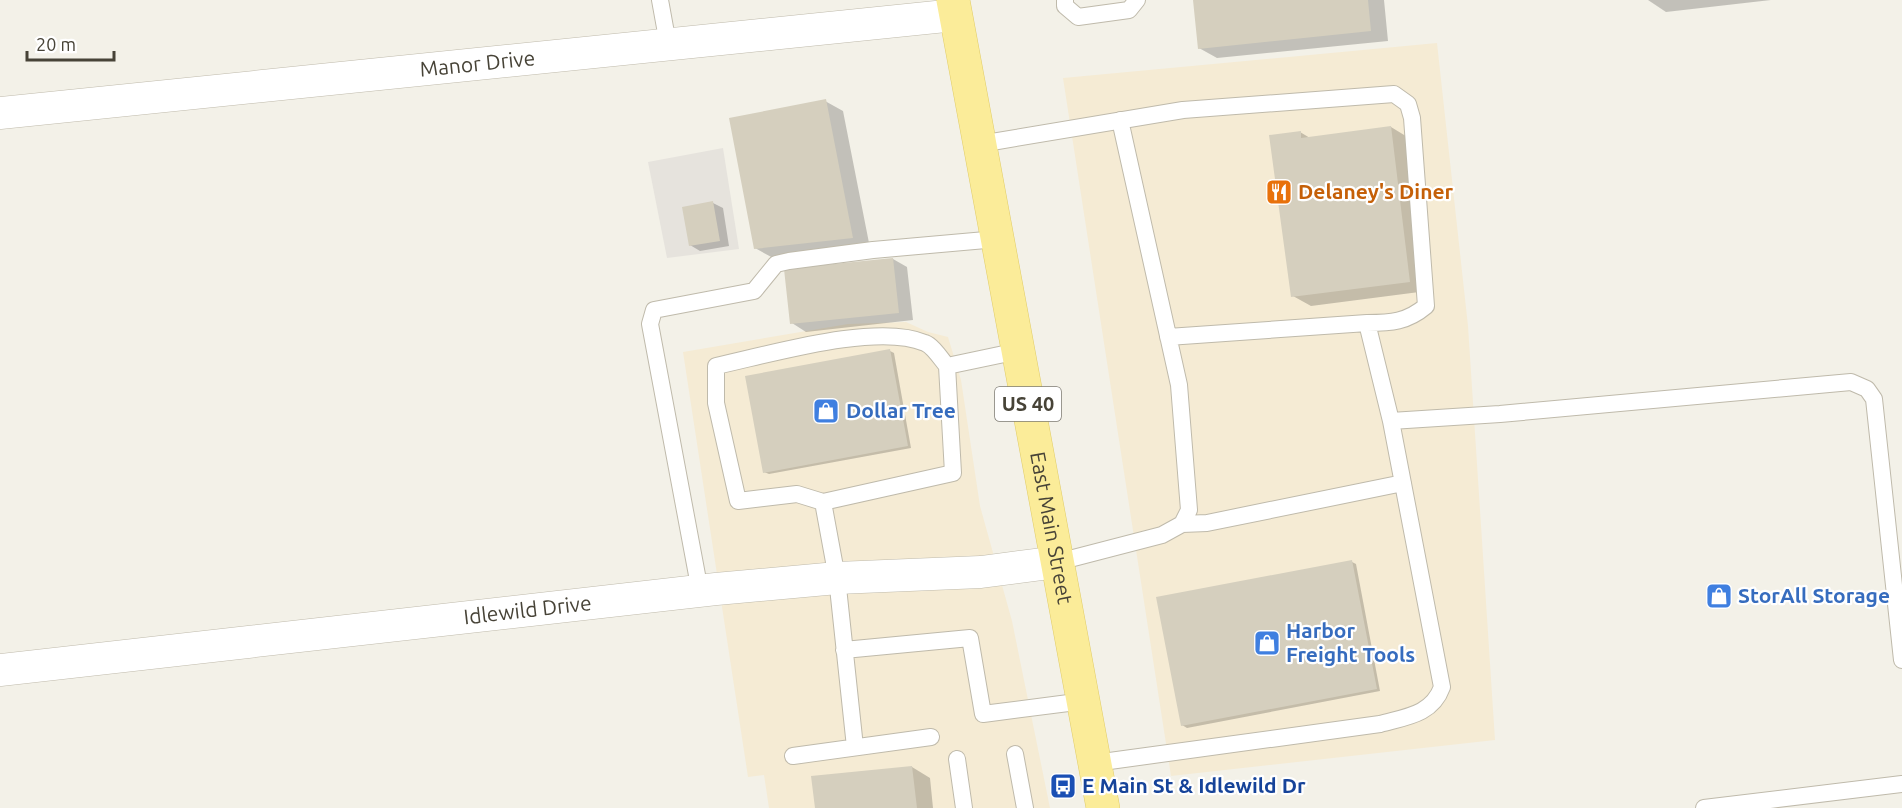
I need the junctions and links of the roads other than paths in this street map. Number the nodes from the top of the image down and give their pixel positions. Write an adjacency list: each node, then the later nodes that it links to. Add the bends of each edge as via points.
1 (660, 0): 5 (lane)
2 (1065, 0): 3 (lane, via 1065,6 1078,17 1129,10)
3 (1137, 0)
4 (954, 8): 5 (street, Manor Drive); 8 (main road, East Main Street / US 40)
5 (668, 44): 6 (street, Manor Drive)
6 (0, 112)
7 (1120, 120): 8 (lane); 10 (lane, via 1183,110 1394,94 1408,104 1426,306 1414,315 1391,322); 11 (lane)
8 (980, 144): 9 (main road, East Main Street / US 40)
9 (997, 239): 12 (main road, East Main Street / US 40); 20 (lane, via 789,261 776,264 754,291 654,310 650,324)
10 (1367, 323): 11 (lane); 14 (lane)
11 (1168, 337): 17 (lane, via 1179,386 1189,510)
12 (1018, 351): 13 (lane); 18 (main road, East Main Street / US 40)
13 (948, 366): 16 (lane, via 953,473); 16 (lane, via 927,343 898,337 852,337 716,366 716,403 738,501 797,494)
14 (1391, 421): 15 (lane); 22 (lane, via 1851,382 1867,388 1874,399)
15 (1403, 483): 17 (lane, via 1207,523); 30 (lane, via 1442,687 1437,700 1421,712 1380,724)
16 (823, 502): 19 (lane)
17 (1182, 524): 18 (lane, via 1161,535)
18 (1058, 562): 19 (street, Idlewild Drive, via 981,572); 24 (main road, East Main Street / US 40)
19 (837, 578): 20 (street, Idlewild Drive); 21 (lane)
20 (700, 591): 23 (street, Idlewild Drive)
21 (844, 650): 24 (lane, via 970,638 983,714); 26 (lane)
22 (1902, 660)
23 (0, 670)
24 (1084, 701): 30 (main road, East Main Street / US 40)
25 (931, 737): 26 (lane)
26 (855, 747): 28 (lane)
27 (1015, 754): 33 (lane)
28 (793, 756)
29 (957, 759): 32 (lane)
30 (1095, 763): 34 (main road, East Main Street / US 40)
31 (1902, 784): 35 (lane)
32 (964, 808)
33 (1025, 808)
34 (1103, 808)
35 (1704, 808)

